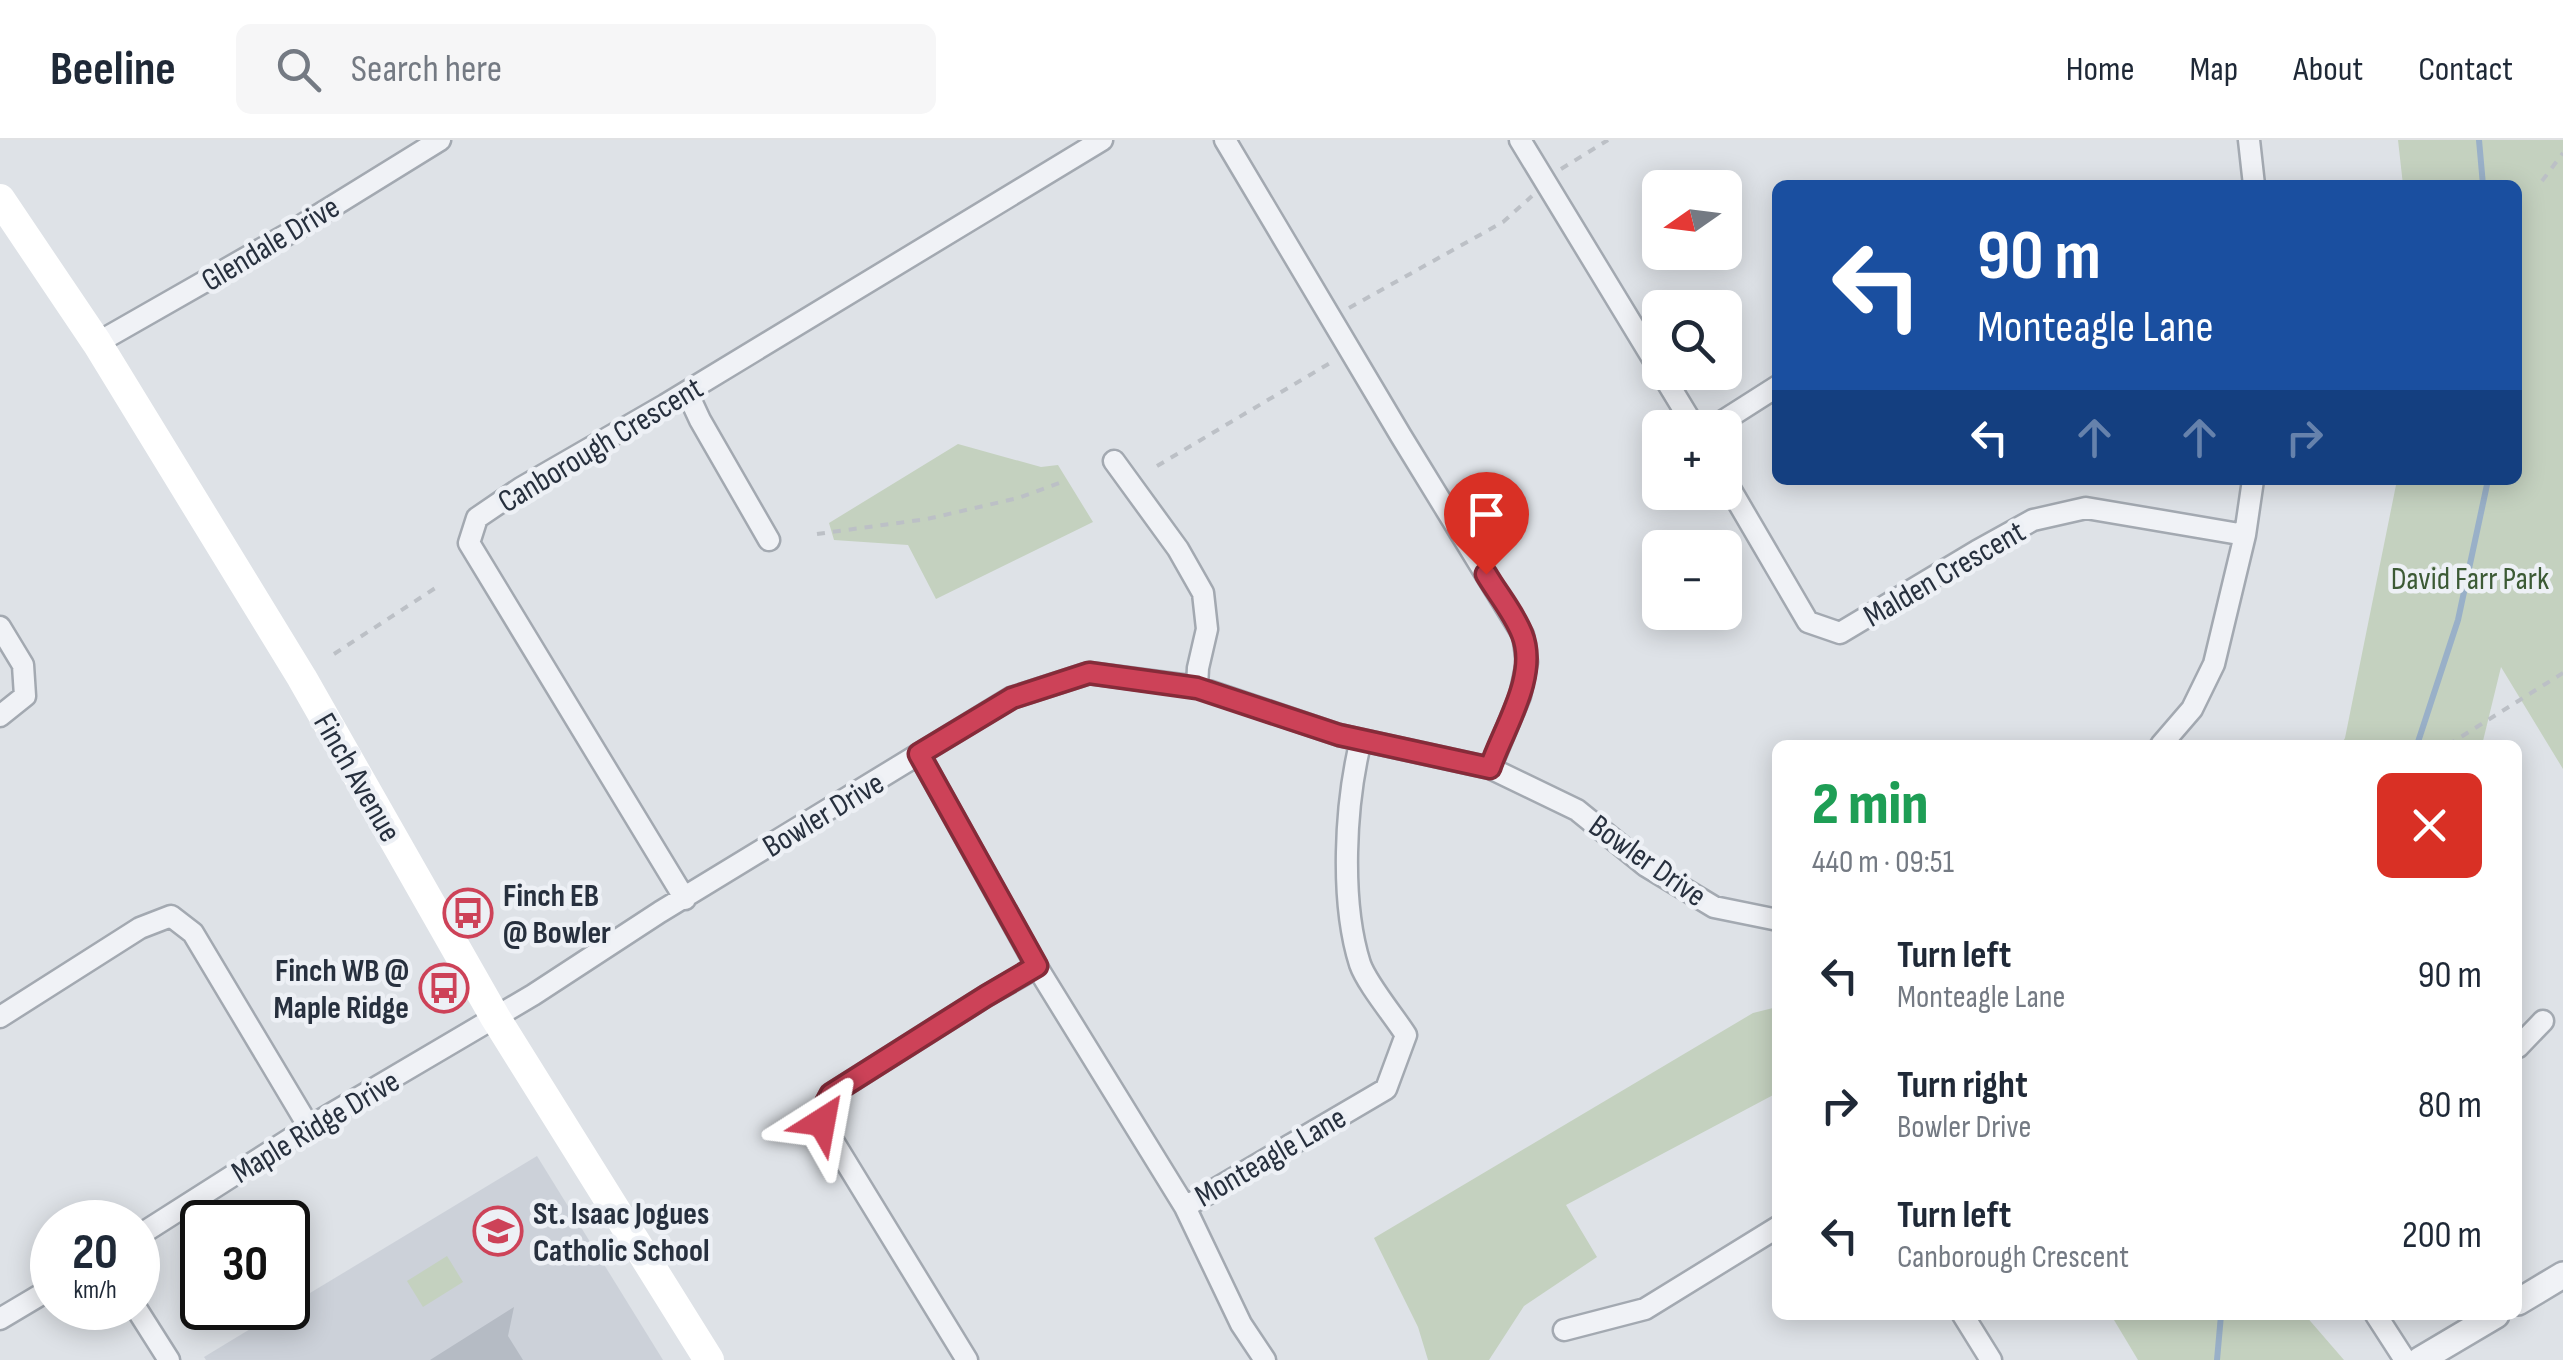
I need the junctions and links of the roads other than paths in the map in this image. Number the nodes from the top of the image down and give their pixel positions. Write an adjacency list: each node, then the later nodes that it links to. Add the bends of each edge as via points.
1 (440, 140): 8 (street, Glendale Drive)
2 (1102, 140): 10 (street, Canborough Crescent)
3 (1225, 140): 24 (street, via 1523,635 1527,662 1520,696)
4 (1520, 140): 11 (street)
5 (2249, 140): 6 (street)
6 (2253, 180)
7 (0, 199): 8 (main road, Finch Avenue)
8 (97, 343): 29 (main road, Finch Avenue, via 302,678)
9 (1772, 390): 12 (street)
10 (688, 392): 17 (street); 25 (street, Canborough Crescent, via 507,498 478,518 469,543)
11 (1684, 410)
12 (1740, 410)
13 (1114, 461): 19 (street, via 1203,594 1207,628)
14 (2252, 485): 16 (street)
15 (1742, 509): 16 (street, Malden Crescent, via 1808,622 1840,634 2033,520 2086,508)
16 (2245, 535): 22 (street, via 2214,664 2192,709)
17 (769, 540)
18 (0, 627): 20 (street, via 23,665 25,696)
19 (1197, 688): 21 (street, Bowler Drive); 23 (street, Bowler Drive, via 1089,673 1012,698)
20 (0, 716)
21 (1361, 740): 24 (street, Bowler Drive); 33 (street, Monteagle Lane, via 1347,907 1361,967 1406,1036 1386,1089)
22 (2165, 740)
23 (919, 754): 25 (street, Bowler Drive); 27 (street, Monteagle Lane)
24 (1490, 768): 26 (street, Bowler Drive, via 1577,810 1646,866 1714,907)
25 (686, 898): 29 (street, Bowler Drive)
26 (1772, 919)
27 (1037, 966): 33 (street, Monteagle Lane); 47 (street, via 831,1094 824,1107 822,1122)
28 (0, 1017): 32 (street, via 140,928 171,916 194,934)
29 (495, 1017): 32 (street, Maple Ridge Drive); 46 (main road, Finch Avenue)
30 (2543, 1021): 31 (street)
31 (2522, 1044)
32 (310, 1126): 34 (street, Maple Ridge Drive)
33 (1185, 1206): 48 (street, via 1241,1324)
34 (160, 1222)
35 (1772, 1232): 44 (street, via 1645,1309)
36 (2563, 1274): 37 (street)
37 (2522, 1300)
38 (30, 1301): 39 (street)
39 (0, 1319)
40 (1966, 1320): 49 (street)
41 (2379, 1320): 50 (street)
42 (2488, 1320): 51 (street)
43 (150, 1330): 45 (street)
44 (1564, 1330)
45 (170, 1360)
46 (709, 1360)
47 (967, 1360)
48 (1266, 1360)
49 (1991, 1360)
50 (2405, 1360)
51 (2420, 1360)

